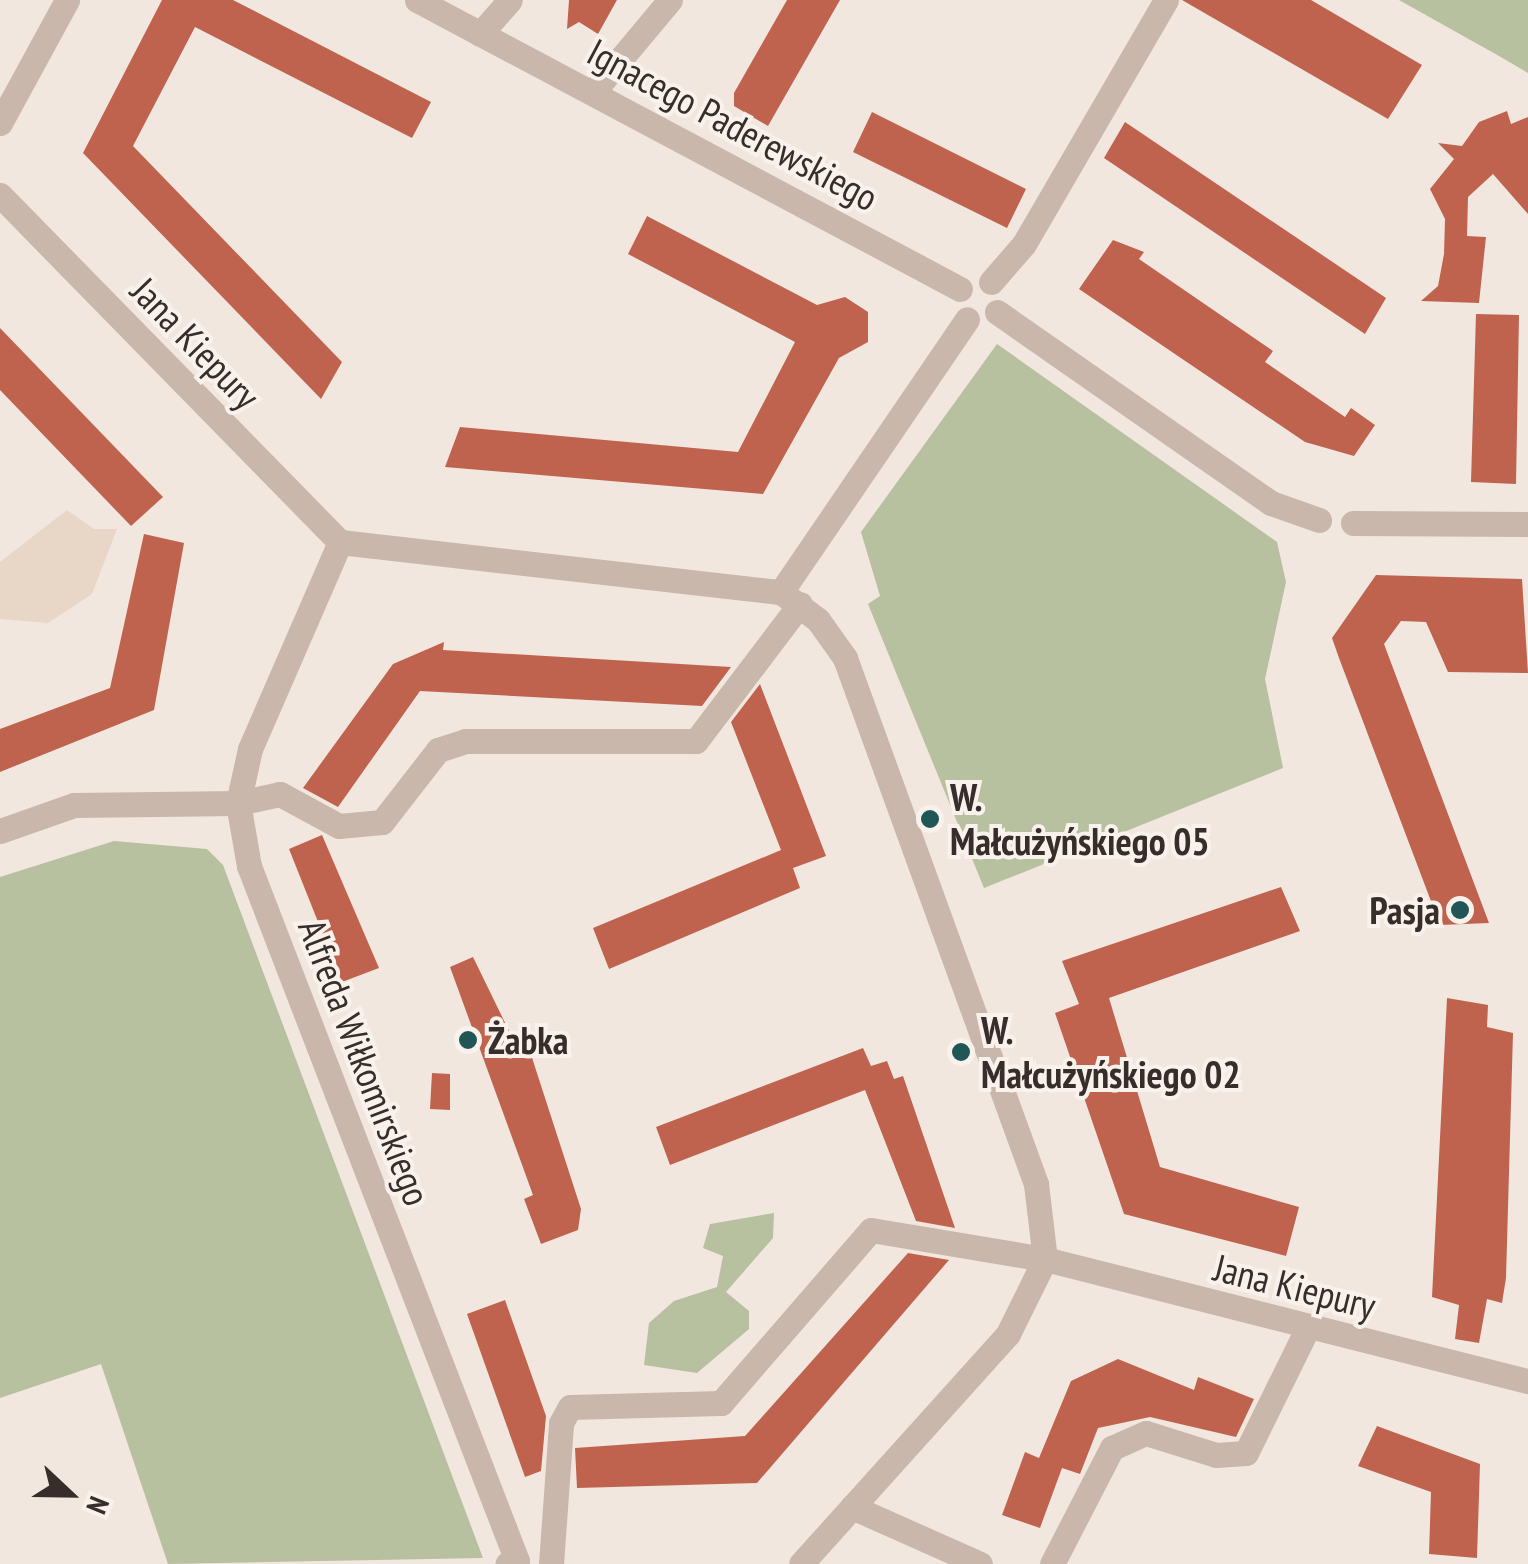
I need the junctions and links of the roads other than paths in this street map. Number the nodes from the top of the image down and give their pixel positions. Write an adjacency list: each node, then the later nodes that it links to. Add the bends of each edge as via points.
1 (67, 0): 8 (street)
2 (417, 0): 6 (street, Ignacego Paderewskiego)
3 (510, 0): 6 (street)
4 (670, 0): 7 (street)
5 (1166, 0): 10 (street, via 1024,244)
6 (480, 34): 7 (street, Ignacego Paderewskiego)
7 (593, 92): 11 (street, Ignacego Paderewskiego)
8 (0, 123)
9 (0, 195): 17 (street, Jana Kiepury)
10 (991, 282): 11 (street); 12 (street)
11 (960, 289): 13 (street)
12 (997, 312): 13 (street); 14 (street, via 1271,502)
13 (967, 319): 18 (street)
14 (1320, 520)
15 (1353, 522): 16 (street)
16 (1528, 524)
17 (340, 542): 18 (street); 19 (street, via 250,749)
18 (790, 598): 19 (street, via 696,741 679,748 465,740 438,750 382,822 355,828 280,794); 21 (street, via 852,676 1036,1184)
19 (238, 803): 20 (street, via 74,805); 25 (street, Alfreda Wiłkomirskiego, via 249,866)
20 (0, 831)
21 (1045, 1260): 22 (street, Jana Kiepury); 24 (street, via 1008,1334); 26 (street, Jana Kiepury, via 871,1230 721,1403 570,1406 561,1423)
22 (1307, 1329): 23 (street, Jana Kiepury); 29 (street, via 1246,1453 1216,1455 1146,1434 1112,1448)
23 (1528, 1381)
24 (852, 1507): 27 (street); 28 (street)
25 (512, 1562): 26 (street)
26 (558, 1562)
27 (801, 1564)
28 (980, 1564)
29 (1052, 1564)

